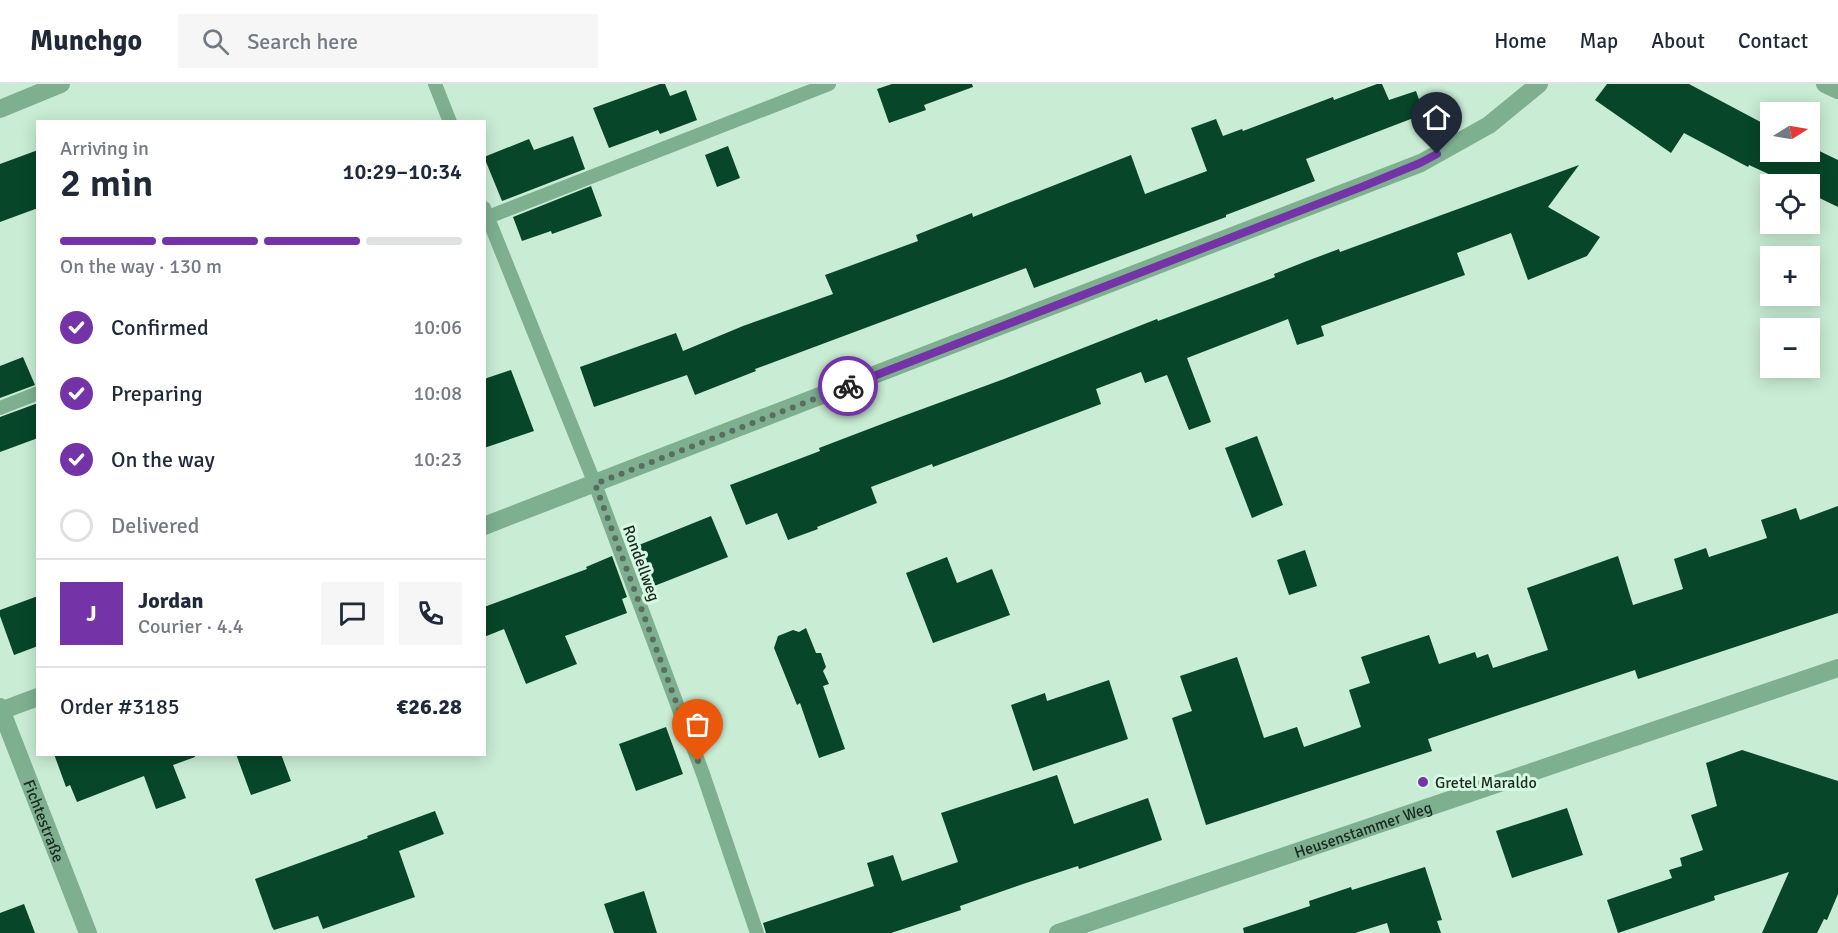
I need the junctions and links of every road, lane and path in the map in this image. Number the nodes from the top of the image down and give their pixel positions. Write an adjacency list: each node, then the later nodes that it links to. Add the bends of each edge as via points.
1 (61, 84): 7 (street)
2 (435, 84): 8 (lane)
3 (829, 84): 9 (lane)
4 (1539, 84): 12 (street, via 1489,125 1420,163)
5 (1825, 84): 6 (street)
6 (1838, 90)
7 (0, 109)
8 (449, 120)
9 (486, 213): 12 (lane, Rondellweg)
10 (36, 394): 11 (lane)
11 (0, 408)
12 (595, 484): 13 (street); 18 (lane, Rondellweg, via 703,774)
13 (486, 525)
14 (1838, 668): 19 (street, Heusenstammer Weg)
15 (36, 698): 16 (street)
16 (0, 710): 17 (street, Fichtestraße)
17 (88, 933)
18 (757, 933)
19 (1058, 933)

